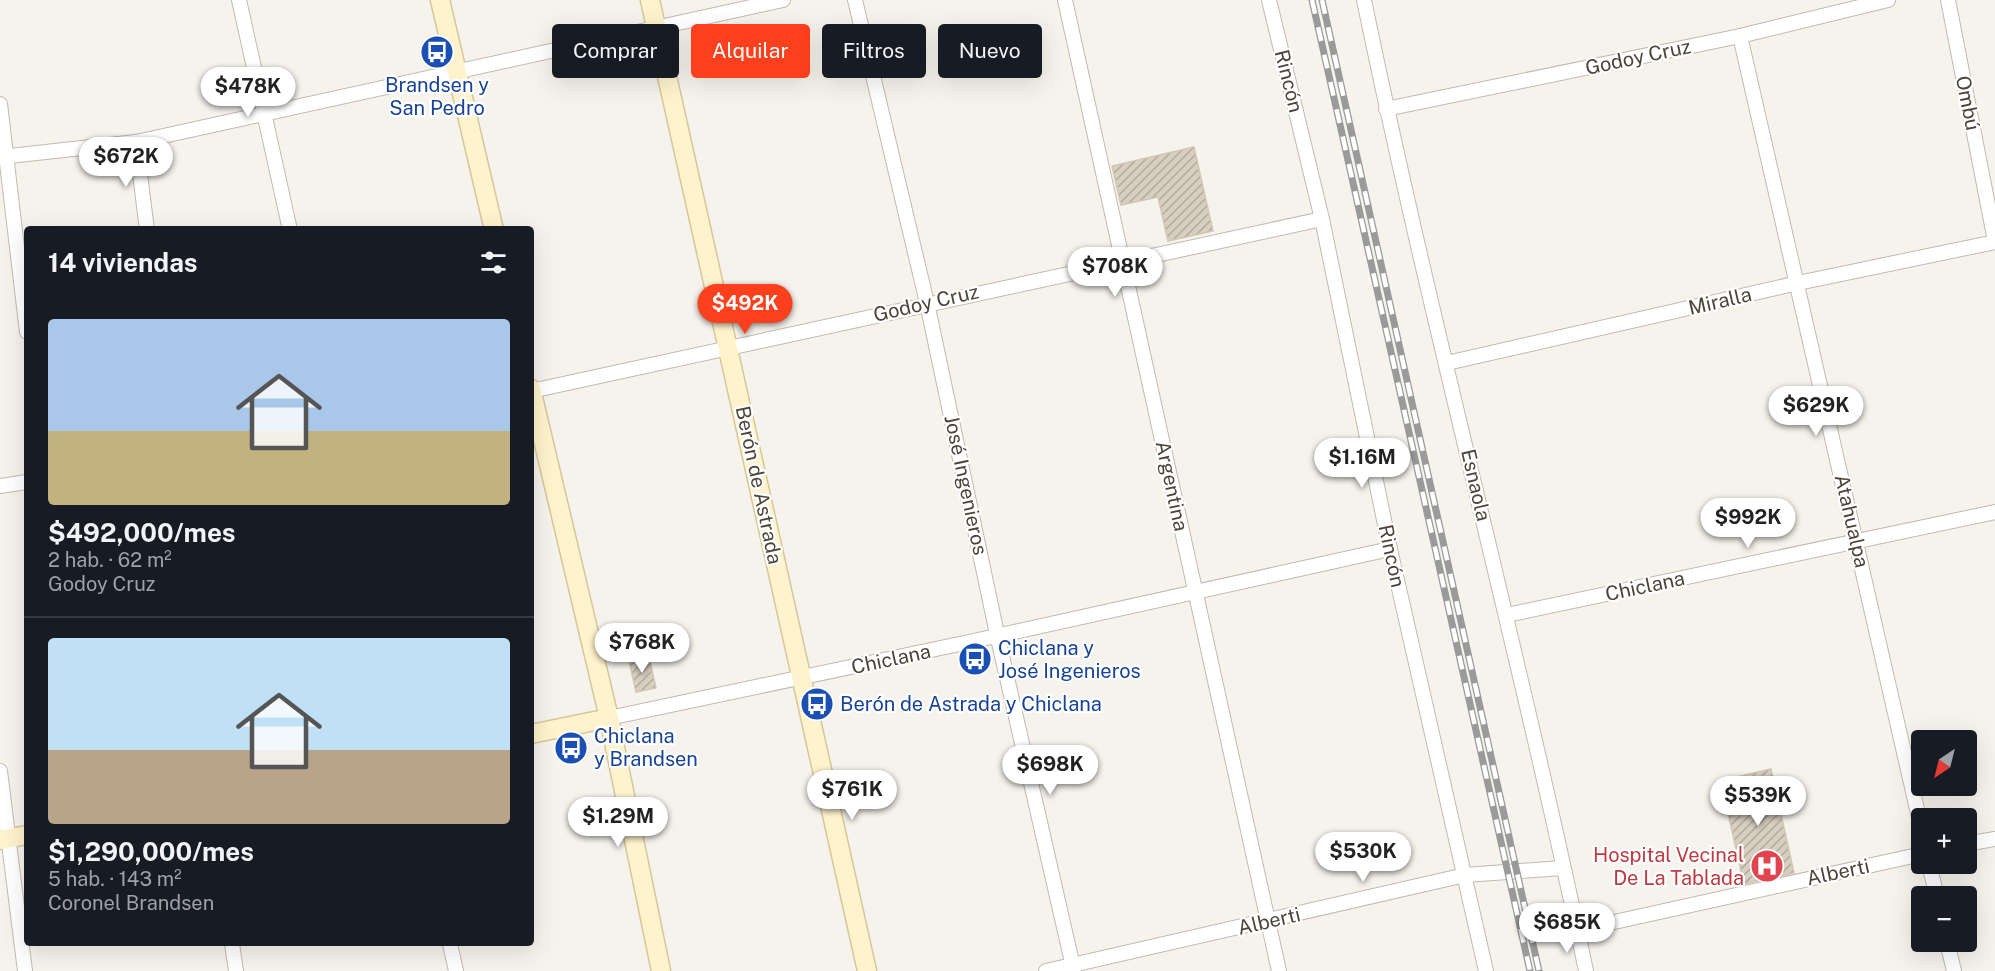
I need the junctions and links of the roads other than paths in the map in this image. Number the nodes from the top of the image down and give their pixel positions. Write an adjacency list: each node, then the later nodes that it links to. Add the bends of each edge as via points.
1 (239, 0): 19 (street)
2 (441, 0): 15 (street)
3 (651, 0): 11 (street, Berón de Astrada)
4 (783, 0): 12 (street)
5 (855, 0): 29 (street, José Ingenieros)
6 (1065, 0): 27 (street, Argentina)
7 (1269, 0): 22 (street, Rincón)
8 (1364, 0): 18 (street, Esnaola)
9 (1888, 0): 13 (street, Godoy Cruz)
10 (1948, 0): 26 (street, Ombú)
11 (656, 24)
12 (675, 24)
13 (1740, 36): 18 (street, Godoy Cruz); 28 (street, Atahualpa)
14 (552, 52): 15 (street)
15 (458, 74): 19 (street); 25 (street)
16 (668, 78): 31 (street, Berón de Astrada)
17 (0, 104): 21 (street)
18 (1386, 109): 32 (street, Esnaola)
19 (264, 115): 20 (street); 24 (street)
20 (136, 142): 21 (street); 23 (street)
21 (4, 156): 30 (street)
22 (1322, 219): 27 (street, Godoy Cruz); 39 (street, Rincón)
23 (146, 226)
24 (289, 226)
25 (493, 226)
26 (1995, 242): 28 (street, Miralla)
27 (1123, 260): 29 (street, Godoy Cruz); 40 (street, Argentina)
28 (1798, 283): 32 (street, Miralla); 38 (street, Atahualpa)
29 (927, 303): 31 (street, Godoy Cruz); 42 (street, José Ingenieros)
30 (24, 309)
31 (729, 348): 33 (street, Godoy Cruz); 43 (street, Berón de Astrada)
32 (1447, 363): 41 (street, Esnaola)
33 (534, 390)
34 (534, 404): 44 (street)
35 (24, 482): 36 (street)
36 (0, 486)
37 (1995, 512): 38 (street, Chiclana)
38 (1857, 543): 41 (street, Chiclana); 47 (street, Atahualpa)
39 (1390, 549): 40 (street, Chiclana); 54 (street, Rincón)
40 (1195, 591): 42 (street, Chiclana); 55 (street, Argentina)
41 (1507, 615): 53 (street, Esnaola)
42 (997, 634): 43 (street, Chiclana); 60 (street, José Ingenieros)
43 (802, 677): 44 (street, Chiclana); 65 (street, Berón de Astrada)
44 (609, 718): 45 (street, Chiclana); 64 (street)
45 (534, 733)
46 (0, 771): 50 (street)
47 (1917, 808)
48 (24, 836): 50 (street)
49 (1995, 838): 51 (street)
50 (4, 839): 61 (street)
51 (1977, 842)
52 (1911, 856): 56 (street, Alberti)
53 (1563, 868): 54 (street, Alberti); 56 (street, Esnaola)
54 (1465, 875): 55 (street, Alberti); 68 (street, Rincón)
55 (1268, 921): 60 (street, Alberti); 67 (street, Argentina)
56 (1578, 930): 69 (street, Esnaola)
57 (232, 946): 62 (street)
58 (450, 946): 63 (street)
59 (1949, 952): 70 (street)
60 (1074, 968): 66 (street, Alberti)
61 (25, 971)
62 (236, 971)
63 (456, 971)
64 (662, 971)
65 (867, 971)
66 (1047, 971)
67 (1280, 971)
68 (1486, 971)
69 (1586, 971)
70 (1954, 971)

